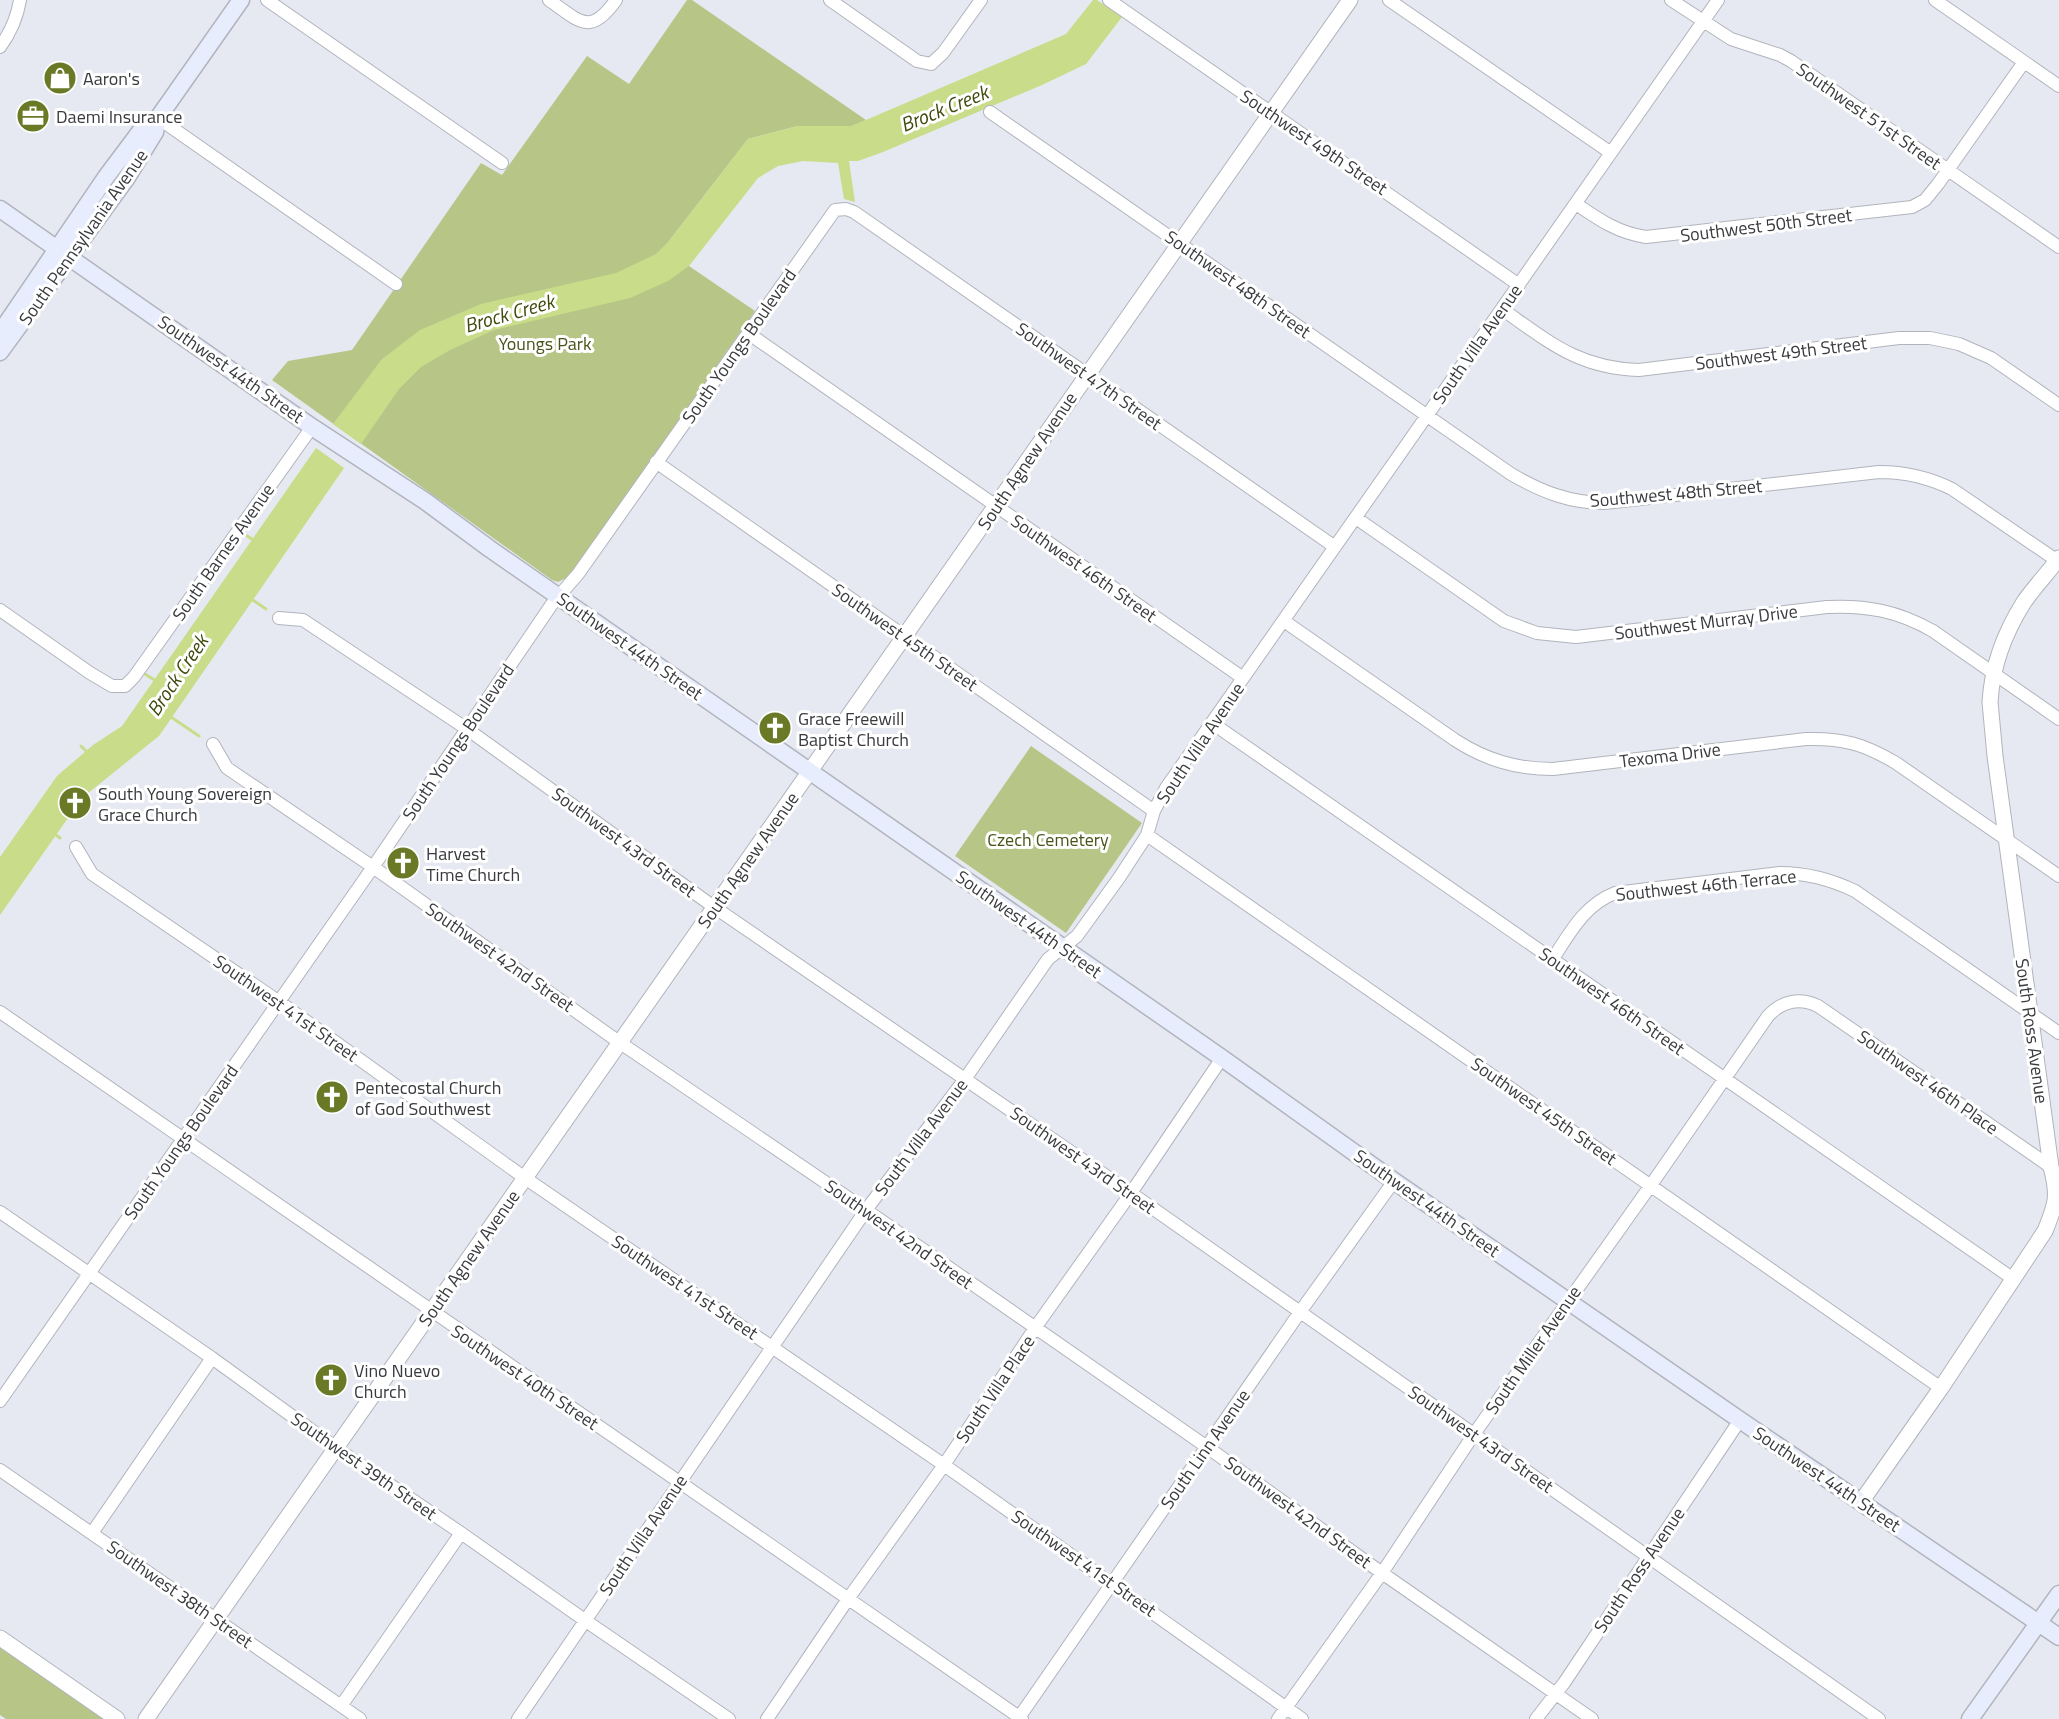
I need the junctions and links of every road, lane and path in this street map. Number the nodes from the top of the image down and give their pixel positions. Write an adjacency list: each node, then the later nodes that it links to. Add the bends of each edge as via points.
1 (20, 0): 15 (street, via 17,16)
2 (240, 0): 21 (main road, South Pennsylvania Avenue)
3 (267, 0): 23 (street)
4 (549, 0): 5 (street, via 579,20 594,22)
5 (616, 0)
6 (830, 0): 7 (street, via 917,61 930,64 943,53)
7 (981, 0)
8 (1109, 0): 20 (street, Southwest 49th Street)
9 (1350, 0): 20 (street, South Agnew Avenue)
10 (1389, 0): 22 (street)
11 (1671, 0): 14 (street, Southwest 51st Street)
12 (1718, 0): 14 (street, South Villa Avenue)
13 (1935, 0): 17 (street)
14 (1703, 22): 22 (street, South Villa Avenue); 24 (street, Southwest 51st Street, via 1731,39 1791,61)
15 (4, 31): 16 (street)
16 (0, 47)
17 (2024, 62): 18 (street); 24 (street)
18 (2059, 86)
19 (990, 112): 28 (street, Southwest 48th Street)
20 (1270, 113): 28 (street, South Agnew Avenue); 32 (street, Southwest 49th Street)
21 (158, 118): 30 (main road, South Pennsylvania Avenue, via 155,132 126,179); 31 (street)
22 (1611, 153): 25 (street, South Villa Avenue)
23 (502, 163)
24 (1948, 171): 25 (street, Southwest 50th Street, via 1925,200 1905,208 1658,237 1623,232); 29 (street, Southwest 51st Street)
25 (1576, 204): 32 (street, South Villa Avenue)
26 (840, 208): 35 (street, South Youngs Boulevard, via 830,215); 37 (street, Southwest 47th Street, via 854,212)
27 (0, 209): 30 (main road, Southwest 44th Street)
28 (1179, 243): 37 (street, South Agnew Avenue); 39 (street, Southwest 48th Street)
29 (2059, 247)
30 (63, 253): 34 (main road, South Pennsylvania Avenue); 36 (main road, South Pennsylvania Avenue); 40 (main road, Southwest 44th Street)
31 (396, 284)
32 (1519, 285): 33 (street, South Villa Avenue)
33 (1502, 309): 38 (street, Southwest 49th Street, via 1567,354 1620,369 1639,370 1899,338 1944,340 1991,358); 39 (street, South Villa Avenue)
34 (0, 333)
35 (748, 333): 41 (street, South Youngs Boulevard); 42 (street, Southwest 46th Street)
36 (0, 352)
37 (1086, 374): 42 (street, South Agnew Avenue); 44 (street, Southwest 47th Street)
38 (2059, 405)
39 (1427, 416): 43 (street, South Villa Avenue); 45 (street, Southwest 48th Street, via 1527,483 1559,497 1589,503 1879,472 1924,477 1959,493)
40 (312, 427): 46 (main road, Southwest 44th Street); 47 (street, South Barnes Avenue, via 125,686 112,686 90,674)
41 (656, 462): 46 (street, South Youngs Boulevard); 50 (street, Southwest 45th Street)
42 (996, 507): 50 (street, South Agnew Avenue); 52 (street, Southwest 46th Street)
43 (1356, 518): 44 (street, South Villa Avenue); 51 (street, Southwest Murray Drive, via 1490,612 1537,633 1586,636 1864,606 1916,621)
44 (1335, 547): 49 (street, South Villa Avenue)
45 (2058, 560): 51 (street, South Ross Avenue, via 2018,614)
46 (558, 597): 55 (street, South Youngs Boulevard); 57 (main road, Southwest 44th Street)
47 (0, 610)
48 (279, 618): 55 (street, Southwest 43rd Street, via 303,620)
49 (1284, 621): 52 (street, South Villa Avenue); 60 (street, Texoma Drive, via 1455,740 1498,762 1553,769 1806,739 1843,740 1867,747 1896,763)
50 (904, 638): 57 (street, South Agnew Avenue); 58 (street, Southwest 45th Street)
51 (1993, 673): 53 (street, Southwest Murray Drive); 60 (street, South Ross Avenue, via 1990,717)
52 (1244, 678): 54 (street, South Villa Avenue)
53 (2059, 719)
54 (1212, 723): 58 (street, South Villa Avenue); 66 (street, Southwest 46th Street)
55 (467, 729): 62 (street, South Youngs Boulevard); 64 (street, Southwest 43rd Street)
56 (213, 744): 62 (street, Southwest 42nd Street, via 227,768)
57 (811, 771): 64 (street, South Agnew Avenue); 65 (main road, Southwest 44th Street)
58 (1154, 811): 59 (street, South Villa Avenue)
59 (1147, 835): 65 (street, South Villa Avenue, via 1077,936); 80 (street, Southwest 45th Street)
60 (2007, 839): 63 (street, Texoma Drive); 69 (street, South Ross Avenue)
61 (76, 847): 67 (street, Southwest 41st Street, via 92,874)
62 (373, 867): 67 (street, South Youngs Boulevard); 72 (street, Southwest 42nd Street)
63 (2059, 876)
64 (714, 907): 72 (street, South Agnew Avenue); 74 (street, Southwest 43rd Street)
65 (1062, 948): 73 (main road, Southwest 44th Street); 74 (street, South Villa Avenue, via 1048,959)
66 (1552, 960): 69 (street, Southwest 46th Terrace, via 1592,905 1615,893 1772,874 1804,874 1855,891); 75 (street, Southwest 46th Street)
67 (278, 1001): 76 (street, South Youngs Boulevard); 78 (street, Southwest 41st Street)
68 (1803, 1001): 75 (street, South Miller Avenue, via 1785,1003 1773,1011); 77 (street, Southwest 46th Place, via 1824,1009)
69 (2029, 1011): 71 (street, Southwest 46th Terrace); 77 (street, South Ross Avenue)
70 (0, 1012): 76 (street, Southwest 40th Street)
71 (2059, 1033)
72 (619, 1042): 78 (street, South Agnew Avenue); 83 (street, Southwest 42nd Street)
73 (1222, 1058): 79 (main road, Southwest 44th Street); 82 (street, South Villa Place)
74 (965, 1078): 82 (street, Southwest 43rd Street); 83 (street, South Villa Avenue)
75 (1724, 1079): 80 (street, South Miller Avenue); 86 (street, Southwest 46th Street)
76 (182, 1138): 85 (street, South Youngs Boulevard); 88 (street, Southwest 40th Street)
77 (2051, 1167): 81 (street, South Ross Avenue)
78 (525, 1178): 88 (street, South Agnew Avenue); 91 (street, Southwest 41st Street)
79 (1394, 1180): 87 (main road, Southwest 44th Street); 89 (street, South Linn Avenue)
80 (1651, 1185): 87 (street, South Miller Avenue); 93 (street, Southwest 45th Street)
81 (2058, 1187): 86 (street, South Ross Avenue, via 2045,1231)
82 (1131, 1193): 89 (street, Southwest 43rd Street); 90 (street, South Villa Place)
83 (866, 1210): 90 (street, Southwest 42nd Street); 91 (street, South Villa Avenue)
84 (0, 1212): 85 (street, Southwest 39th Street)
85 (90, 1274): 92 (street, Southwest 39th Street); 94 (street, South Youngs Boulevard)
86 (2012, 1278): 93 (street, South Ross Avenue)
87 (1568, 1300): 95 (main road, Southwest 44th Street); 96 (street, South Miller Avenue)
88 (431, 1312): 98 (street, South Agnew Avenue); 101 (street, Southwest 40th Street)
89 (1300, 1312): 96 (street, Southwest 43rd Street); 97 (street, South Linn Avenue)
90 (1035, 1328): 97 (street, Southwest 42nd Street); 99 (street, South Villa Place)
91 (771, 1346): 99 (street, Southwest 41st Street); 101 (street, South Villa Avenue)
92 (212, 1358): 98 (street, Southwest 39th Street); 103 (street)
93 (1941, 1388): 102 (street, South Ross Avenue)
94 (0, 1401)
95 (1740, 1420): 102 (main road, Southwest 44th Street); 105 (street, South Ross Avenue)
96 (1473, 1434): 105 (street, Southwest 43rd Street); 106 (street, South Miller Avenue)
97 (1207, 1447): 106 (street, Southwest 42nd Street); 107 (street, South Linn Avenue)
98 (336, 1448): 104 (street, Southwest 39th Street); 110 (street, South Agnew Avenue)
99 (944, 1465): 107 (street, Southwest 41st Street); 109 (street, South Villa Place)
100 (0, 1470): 103 (street, Southwest 38th Street)
101 (678, 1482): 109 (street, Southwest 40th Street); 111 (street, South Villa Avenue)
102 (1861, 1502): 112 (main road, Southwest 44th Street)
103 (92, 1533): 110 (street, Southwest 38th Street)
104 (461, 1533): 111 (street, Southwest 39th Street); 116 (street)
105 (1648, 1558): 115 (street, South Ross Avenue); 129 (street, Southwest 43rd Street)
106 (1382, 1573): 115 (street, Southwest 42nd Street); 117 (street, South Miller Avenue)
107 (1112, 1582): 117 (street, Southwest 41st Street); 118 (street, South Linn Avenue)
108 (2059, 1594): 112 (main road)
109 (848, 1599): 118 (street, Southwest 40th Street); 124 (street, South Villa Place)
110 (216, 1620): 116 (street, Southwest 38th Street); 120 (street, South Agnew Avenue)
111 (586, 1621): 122 (street, South Villa Avenue); 123 (street, Southwest 39th Street)
112 (2039, 1623): 113 (main road, Southwest 44th Street); 130 (main road)
113 (2059, 1637)
114 (0, 1638): 119 (street)
115 (1555, 1694): 127 (street, South Ross Avenue); 128 (street, Southwest 42nd Street)
116 (341, 1706): 121 (street, Southwest 38th Street)
117 (1286, 1707): 125 (street, South Miller Avenue); 126 (street, Southwest 41st Street)
118 (1020, 1718)
119 (117, 1719)
120 (146, 1719)
121 (360, 1719)
122 (518, 1719)
123 (729, 1719)
124 (767, 1719)
125 (1278, 1719)
126 (1302, 1719)
127 (1536, 1719)
128 (1592, 1719)
129 (1879, 1719)
130 (1970, 1719)

